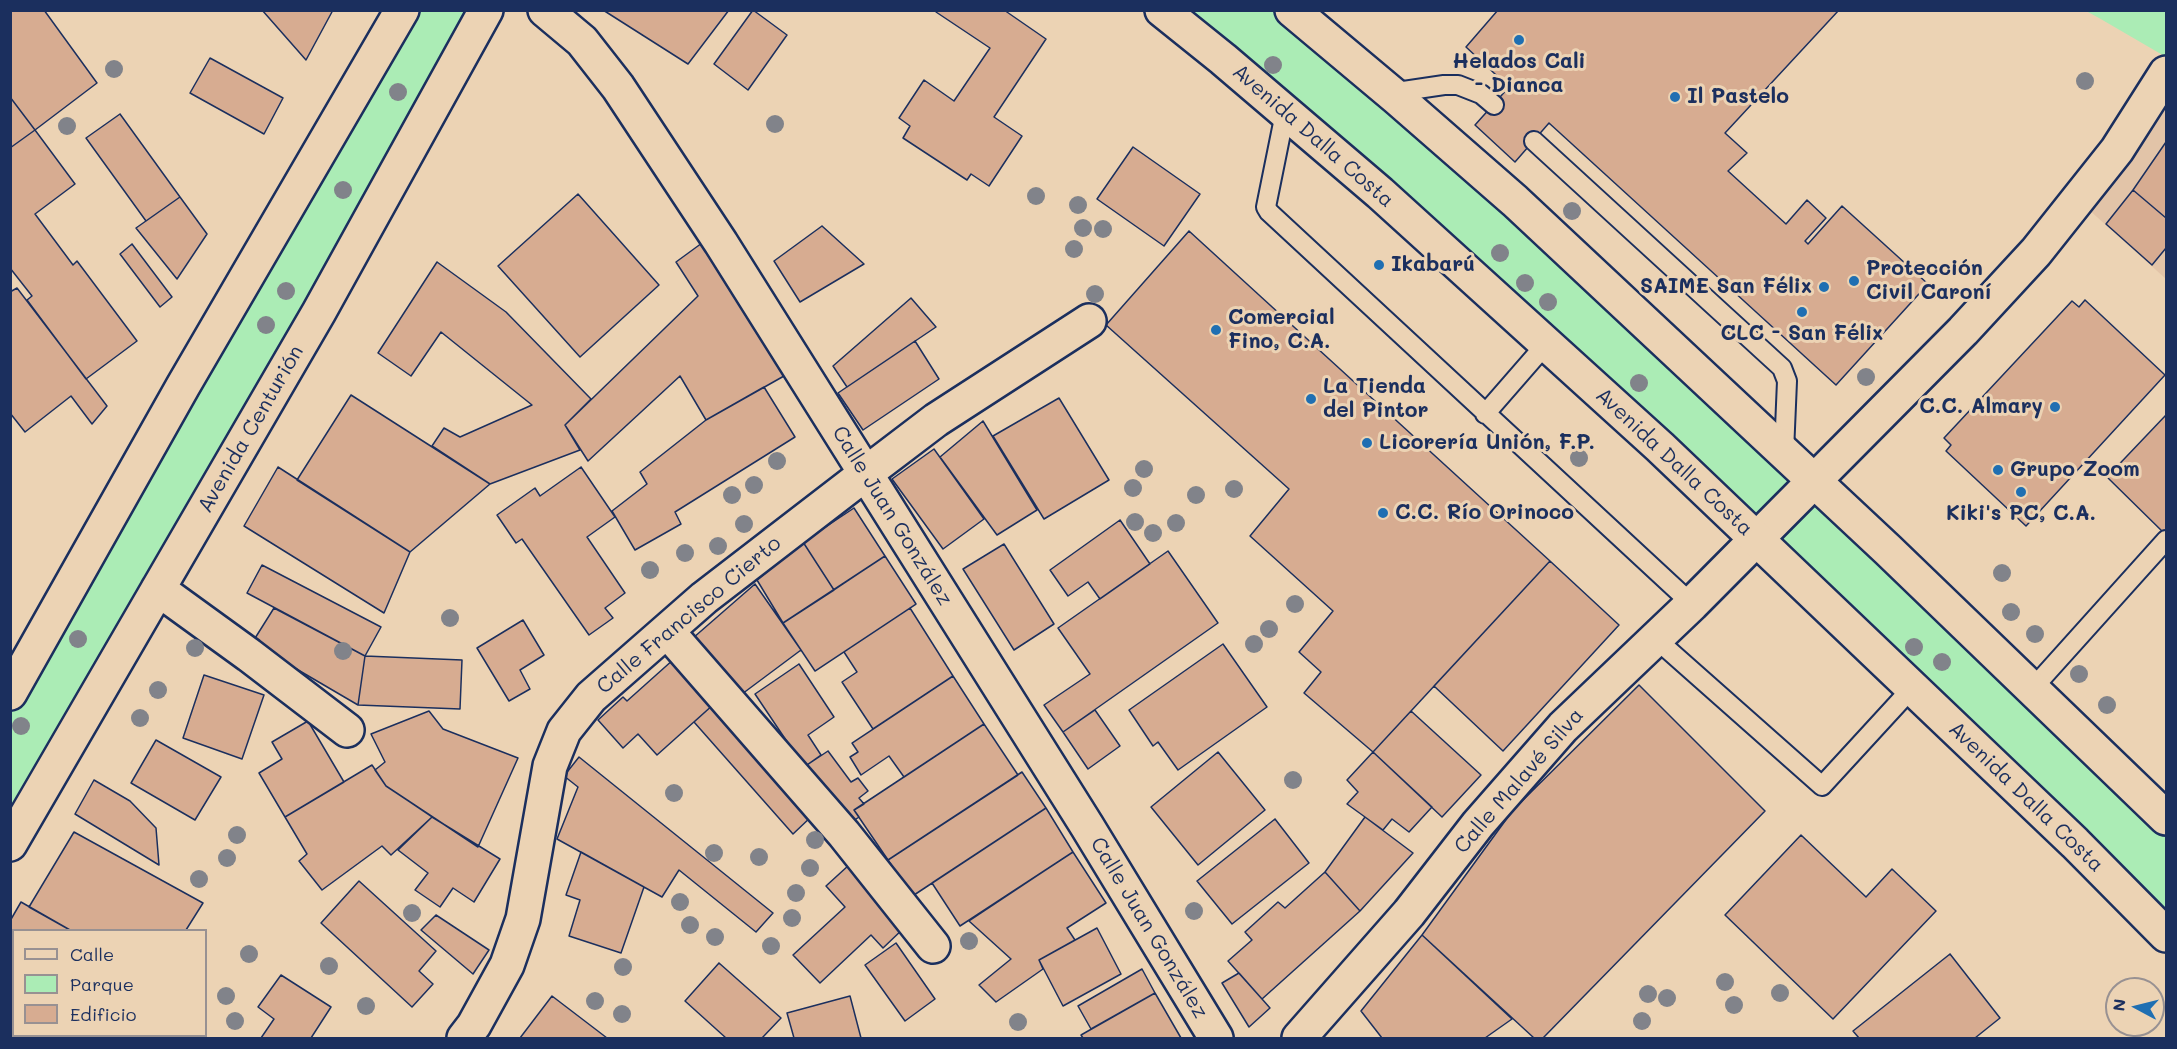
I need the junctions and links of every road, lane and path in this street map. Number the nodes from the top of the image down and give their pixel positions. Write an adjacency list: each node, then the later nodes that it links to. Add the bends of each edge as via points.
1 (402, 10): 25 (street)
2 (486, 10): 19 (street, Avenida Centurión, via 319,312)
3 (545, 10): 15 (street, Calle Juan González, via 582,41 618,87)
4 (1162, 10): 9 (street, Avenida Dalla Costa)
5 (1292, 10): 7 (street)
6 (2165, 79): 16 (street, Calle Malavé Silva, via 2117,150 2036,252)
7 (1390, 93): 8 (lane, via 1458,85 1481,94); 14 (street, via 1515,201)
8 (1494, 105)
9 (1285, 112): 12 (street, Avenida Dalla Costa); 13 (lane, via 1267,210)
10 (1534, 141): 14 (lane, via 1782,368 1787,381)
11 (1089, 321): 15 (street, Calle Francisco Cierto, via 936,420)
12 (1546, 344): 13 (lane); 17 (street, Avenida Dalla Costa)
13 (1485, 414): 20 (lane)
14 (1784, 452): 16 (street)
15 (865, 474): 21 (street, Calle Francisco Cierto); 32 (street, Calle Juan González)
16 (1814, 480): 17 (street, Calle Malavé Silva); 24 (street)
17 (1756, 539): 20 (street, Calle Malavé Silva); 23 (street, Avenida Dalla Costa)
18 (2166, 540): 24 (lane)
19 (158, 589): 26 (street); 28 (street, Avenida Centurión)
20 (1692, 604): 22 (street, Calle Malavé Silva)
21 (667, 631): 30 (street, via 844,834); 31 (street, Calle Francisco Cierto, via 591,697 564,730 550,766 520,928 507,965)
22 (1656, 639): 23 (lane, via 1822,786); 33 (street, Calle Malavé Silva, via 1563,727)
23 (1912, 688): 29 (street, Avenida Dalla Costa)
24 (2032, 688): 27 (street)
25 (10, 693)
26 (347, 730)
27 (2166, 818)
28 (10, 844)
29 (2166, 936)
30 (933, 946)
31 (464, 1038)
32 (1216, 1038)
33 (1299, 1038)

